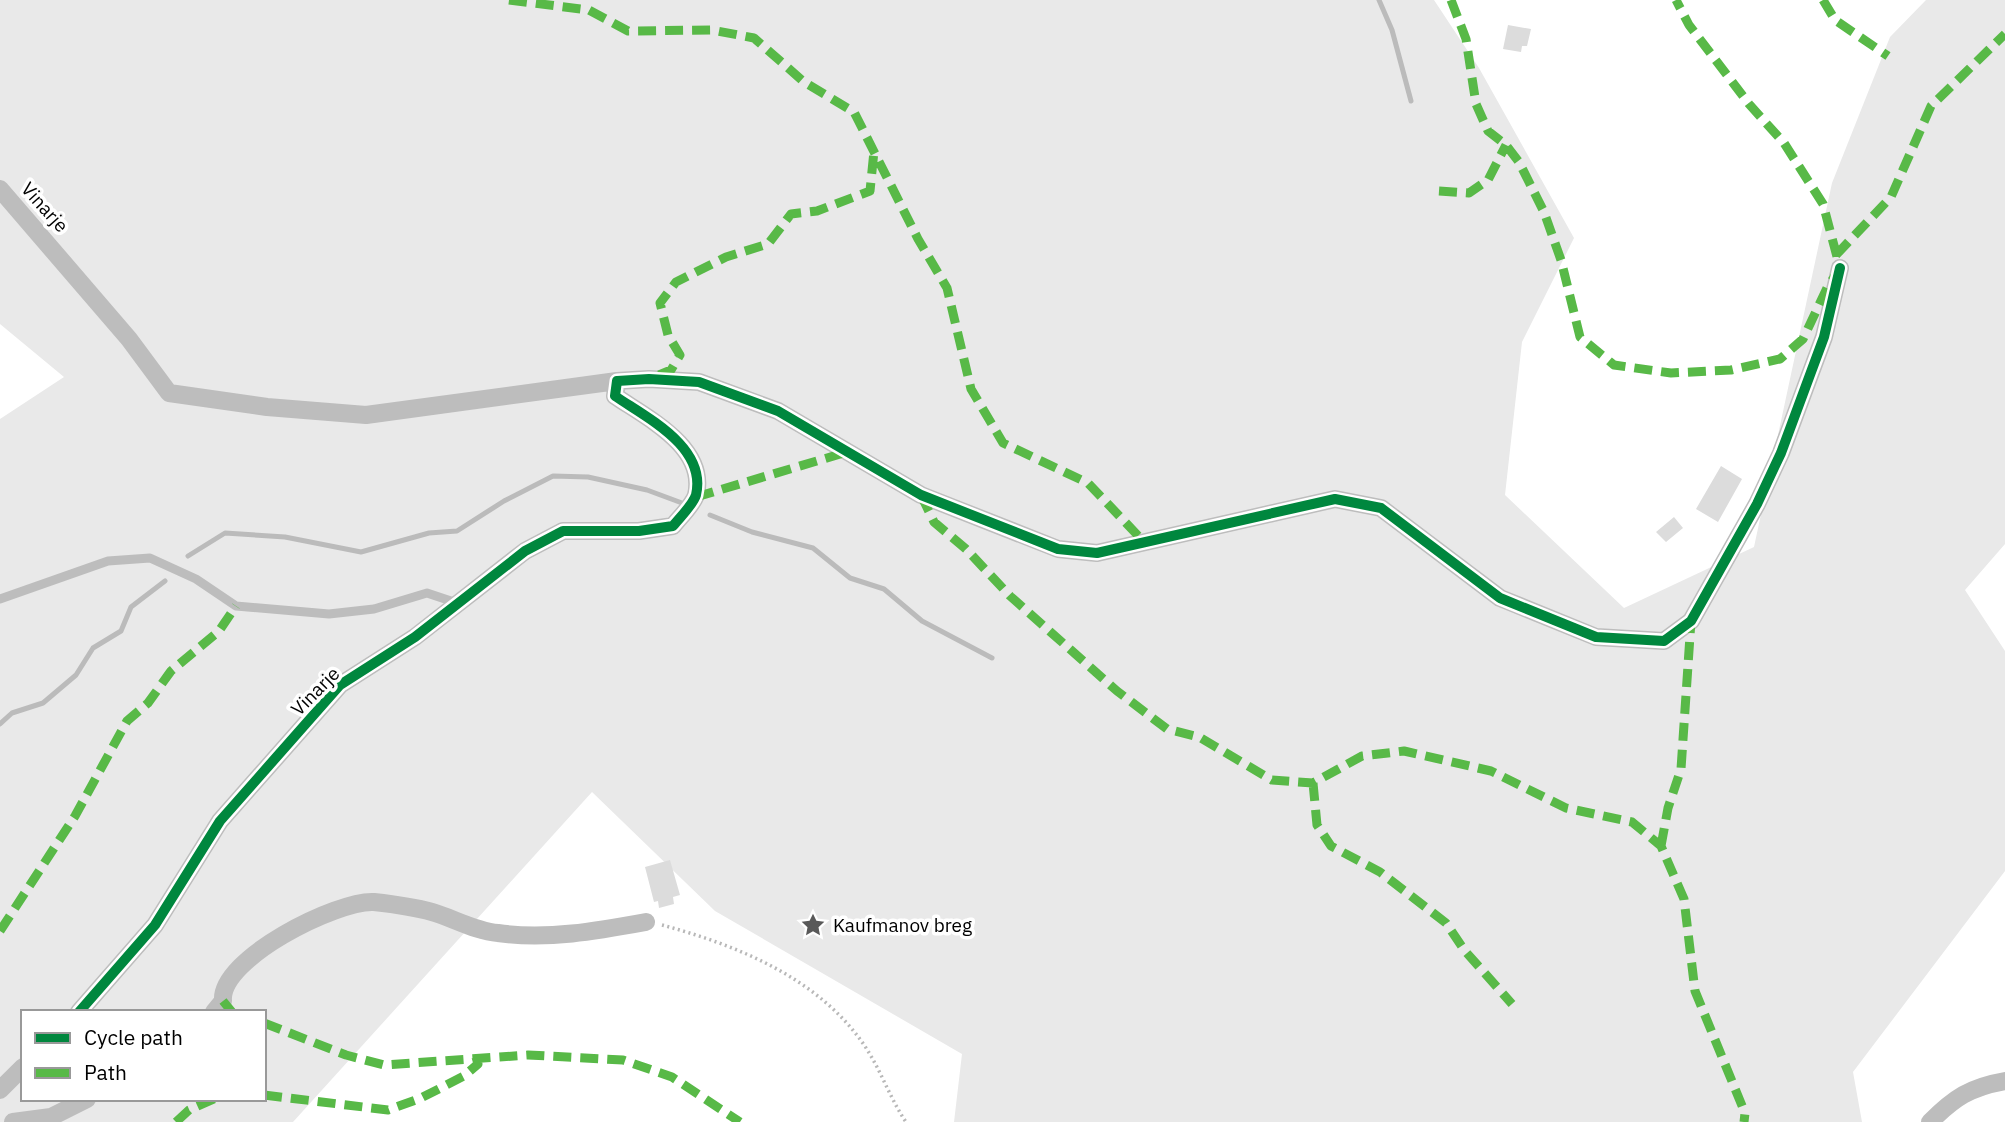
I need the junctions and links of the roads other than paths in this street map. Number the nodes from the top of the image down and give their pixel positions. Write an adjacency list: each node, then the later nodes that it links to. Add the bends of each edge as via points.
1 (0, 189): 3 (street, Vinarje, via 96,299 169,393 366,415)
2 (1840, 268): 3 (street, Vinarje, via 1824,337 1781,453 1691,621 1664,641 1596,637 1500,598 1381,508 1335,499 1097,553 1058,549 921,495 778,411 699,382)
3 (617, 381): 5 (street, Vinarje, via 615,396 677,438 696,474 695,497 673,526 564,531 525,551)
4 (0, 599): 5 (lane, via 108,561 150,558 197,579 236,606 329,614 374,609 427,593)
5 (458, 604): 8 (street, Vinarje, via 340,685 220,821 155,926)
6 (646, 922): 7 (street, via 551,936 495,933 429,911 370,902 308,921 248,957 222,993)
7 (221, 1007)
8 (81, 1010)
9 (21, 1070): 11 (street)
10 (2005, 1081): 14 (street, via 1954,1098)
11 (0, 1090)
12 (83, 1101): 13 (street, via 51,1117)
13 (13, 1122)
14 (1930, 1122)

